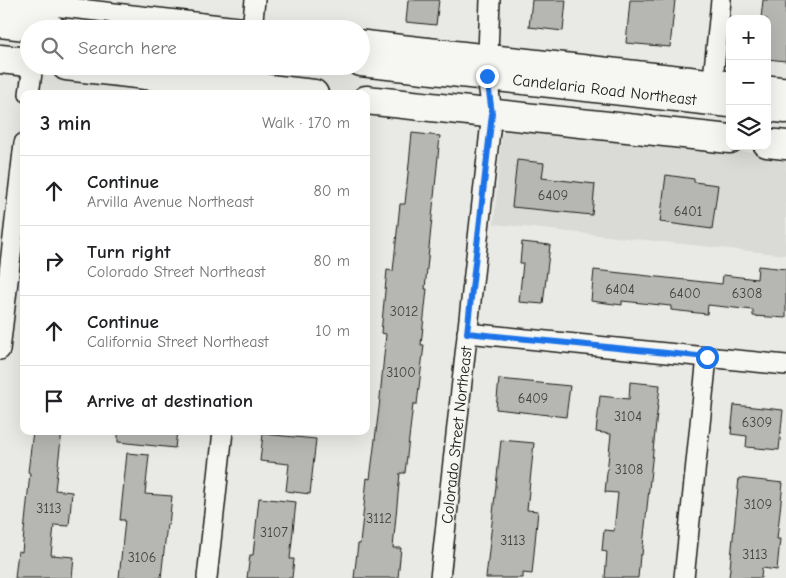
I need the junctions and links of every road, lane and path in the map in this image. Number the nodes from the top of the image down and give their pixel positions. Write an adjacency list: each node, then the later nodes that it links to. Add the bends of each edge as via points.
1 (0, 0): 5 (street)
2 (255, 0): 7 (street)
3 (490, 0): 14 (street, Colorado Street Northeast)
4 (721, 0): 17 (street)
5 (25, 1): 6 (street)
6 (185, 20)
7 (253, 20)
8 (0, 23): 9 (main road)
9 (20, 25)
10 (370, 42): 14 (street)
11 (0, 59): 12 (main road)
12 (20, 61)
13 (370, 62): 14 (main road, Candelaria Road Northeast)
14 (487, 65): 17 (street); 24 (main road, Candelaria Road Northeast); 27 (street, Colorado Street Northeast)
15 (32, 75): 21 (street)
16 (168, 75): 18 (main road)
17 (721, 80)
18 (259, 83): 22 (main road)
19 (771, 85): 20 (street)
20 (786, 87)
21 (30, 90)
22 (294, 90)
23 (370, 100): 27 (main road)
24 (726, 102)
25 (771, 107): 26 (main road)
26 (786, 109)
27 (492, 114): 28 (main road); 32 (street, Colorado Street Northeast)
28 (726, 139)
29 (771, 144): 30 (main road)
30 (786, 146)
31 (20, 178): 33 (street)
32 (467, 333): 34 (street); 38 (street, Colorado Street Northeast)
33 (0, 350)
34 (707, 357): 35 (street); 39 (street)
35 (786, 365)
36 (223, 435): 37 (street)
37 (206, 578)
38 (440, 578)
39 (684, 578)

